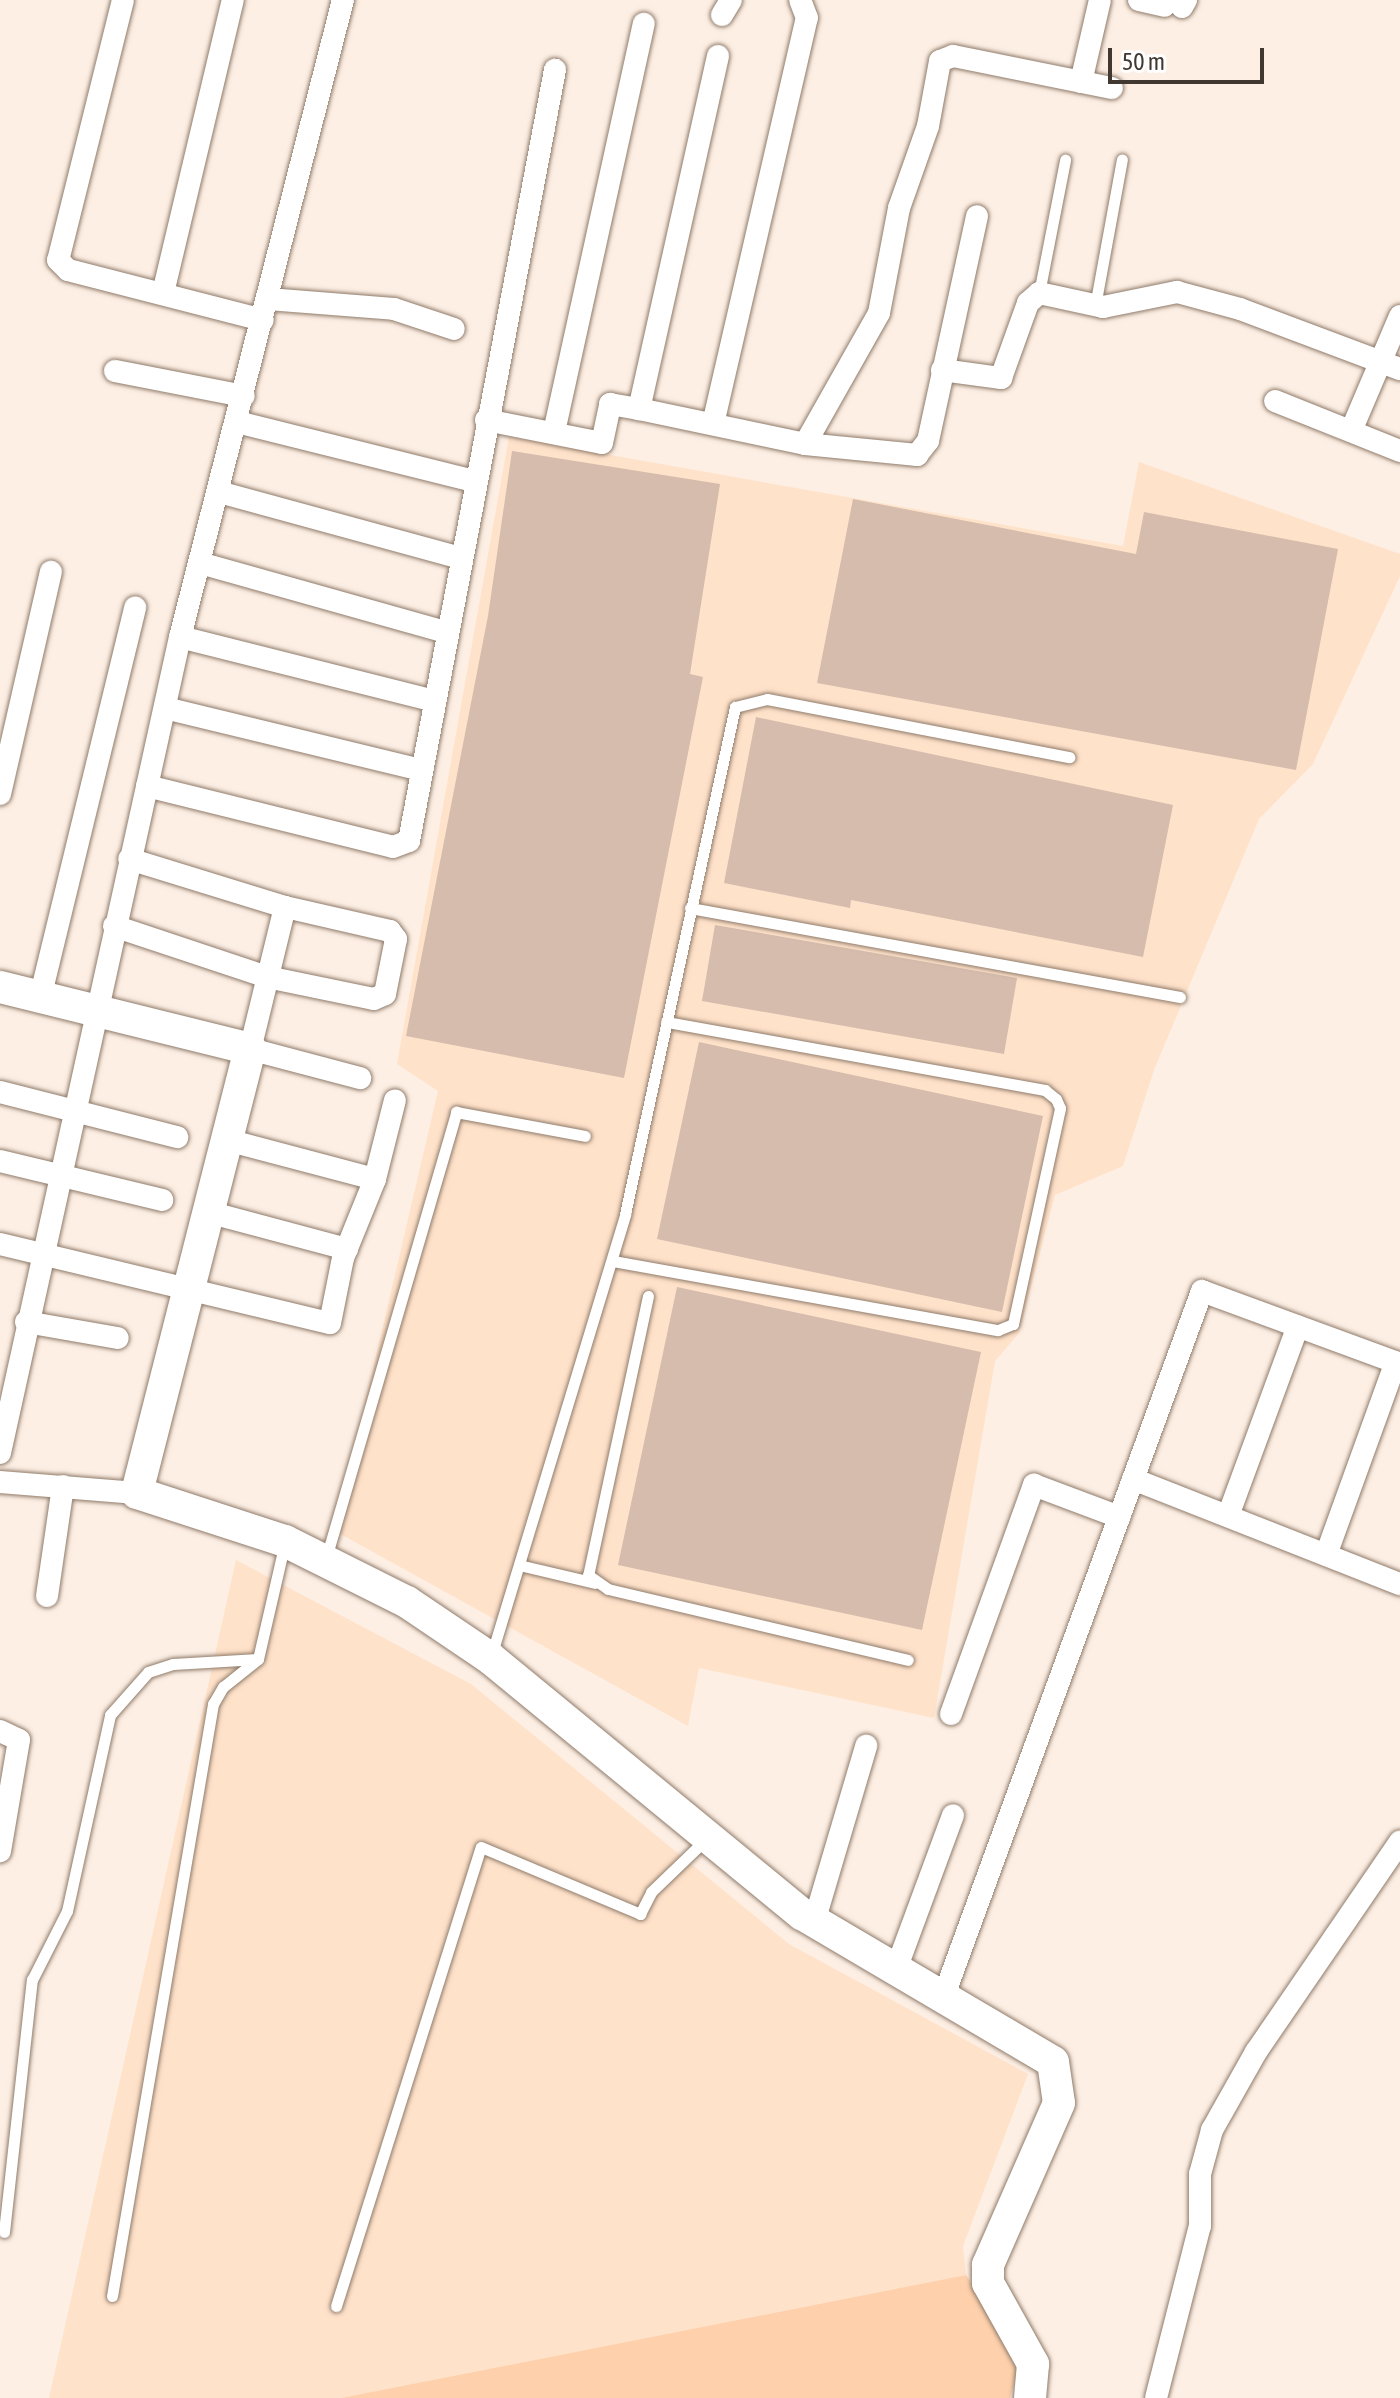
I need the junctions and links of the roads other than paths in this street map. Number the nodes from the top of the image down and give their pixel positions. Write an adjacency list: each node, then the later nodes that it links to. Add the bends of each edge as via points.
1 (123, 0): 16 (street, via 58,260 68,270)
2 (233, 0): 16 (street)
3 (343, 0): 19 (street)
4 (800, 0): 30 (street, via 807,18)
5 (1100, 0): 11 (street)
6 (1139, 0): 7 (street)
7 (1177, 4)
8 (644, 24): 32 (street)
9 (718, 56): 27 (street)
10 (555, 70): 28 (street)
11 (1081, 82): 12 (street); 33 (street, via 953,56 935,67 928,126 899,208 879,313)
12 (1112, 88)
13 (1122, 159): 18 (lane)
14 (1065, 160): 17 (lane)
15 (977, 216): 23 (street)
16 (163, 293): 19 (street)
17 (1039, 293): 18 (street); 23 (street, via 1028,303 1001,378)
18 (1095, 306): 22 (street, via 1177,292 1240,309)
19 (265, 310): 21 (street, via 394,309); 25 (street)
20 (1400, 316): 22 (street)
21 (454, 329)
22 (1390, 366): 31 (street)
23 (942, 370): 33 (street, via 928,441 917,455)
24 (115, 371): 25 (street)
25 (244, 396): 29 (street)
26 (1275, 401): 31 (street)
27 (639, 409): 30 (street); 32 (street, via 610,404 602,443)
28 (486, 420): 32 (street); 35 (street)
29 (237, 422): 35 (street); 36 (street)
30 (713, 424): 33 (street)
31 (1351, 431): 34 (street)
32 (554, 432)
33 (805, 444)
34 (1400, 451)
35 (474, 481): 37 (street)
36 (219, 492): 37 (street); 38 (street)
37 (460, 558): 41 (street)
38 (200, 563): 41 (street); 42 (street)
39 (51, 572): 48 (street)
40 (135, 607): 56 (street)
41 (446, 632): 43 (street)
42 (180, 637): 43 (street); 44 (street)
43 (434, 701): 46 (street)
44 (165, 708): 46 (street); 47 (street)
45 (1069, 757): 51 (lane, via 767,699 743,701 730,718)
46 (421, 770): 47 (street, via 409,841 393,847)
47 (147, 786): 49 (street)
48 (0, 794)
49 (129, 859): 50 (street); 52 (street)
50 (285, 907): 53 (street); 53 (street, via 394,933 385,994 374,999)
51 (690, 908): 55 (lane); 58 (lane)
52 (114, 926): 53 (street); 57 (street)
53 (267, 977): 59 (street)
54 (0, 987): 56 (street)
55 (1180, 997)
56 (40, 998): 57 (street)
57 (94, 1013): 59 (street); 63 (street)
58 (666, 1022): 75 (lane); 75 (lane, via 1045,1090 1056,1099 1060,1108 1013,1324 998,1330)
59 (250, 1049): 60 (street); 66 (street)
60 (360, 1078)
61 (0, 1092): 63 (street)
62 (395, 1100): 69 (street)
63 (73, 1109): 65 (street); 68 (street)
64 (585, 1136): 92 (lane, via 456,1112)
65 (177, 1137)
66 (227, 1140): 69 (street); 71 (street)
67 (0, 1161): 68 (street)
68 (58, 1174): 70 (street); 74 (street)
69 (375, 1179): 73 (street)
70 (162, 1200)
71 (208, 1212): 73 (street); 76 (street)
72 (0, 1244): 74 (street)
73 (347, 1249): 76 (street, via 330,1323)
74 (39, 1254): 76 (street); 78 (street)
75 (613, 1261): 93 (lane)
76 (187, 1291): 87 (street)
77 (648, 1296): 94 (lane, via 587,1563)
78 (26, 1322): 80 (street); 82 (street)
79 (1298, 1326): 81 (street); 84 (street, via 1202,1291); 88 (street)
80 (118, 1338)
81 (1398, 1363): 91 (street)
82 (8, 1372): 83 (street)
83 (0, 1453)
84 (1133, 1479): 88 (street); 89 (street)
85 (0, 1482): 86 (street)
86 (63, 1486): 87 (street); 96 (street)
87 (137, 1493): 90 (street)
88 (1228, 1516): 91 (street)
89 (1119, 1517): 100 (street, via 1034,1485); 109 (street)
90 (285, 1541): 92 (street); 98 (lane)
91 (1326, 1555): 95 (street)
92 (325, 1562): 97 (street, via 407,1602)
93 (519, 1565): 94 (lane); 97 (lane)
94 (596, 1583): 99 (lane)
95 (1400, 1584)
96 (47, 1596)
97 (490, 1658): 104 (street)
98 (258, 1659): 110 (lane, via 173,1664 148,1672 110,1715 67,1911 32,1980); 111 (lane, via 223,1687 213,1704)
99 (908, 1660)
100 (951, 1714)
101 (0, 1731): 106 (street, via 19,1740)
102 (866, 1746): 107 (street)
103 (953, 1815): 108 (street)
104 (708, 1837): 107 (street); 112 (lane, via 651,1892 640,1914 481,1847)
105 (1400, 1842): 114 (street, via 1256,2052 1212,2130 1200,2174 1200,2226)
106 (0, 1851)
107 (814, 1922): 108 (street)
108 (895, 1972): 109 (street)
109 (943, 1998): 113 (street, via 1037,2048 1053,2062 1060,2081 1059,2103 988,2265 988,2283 1033,2364)
110 (4, 2232)
111 (112, 2296)
112 (336, 2306)
113 (1030, 2398)
114 (1156, 2398)

